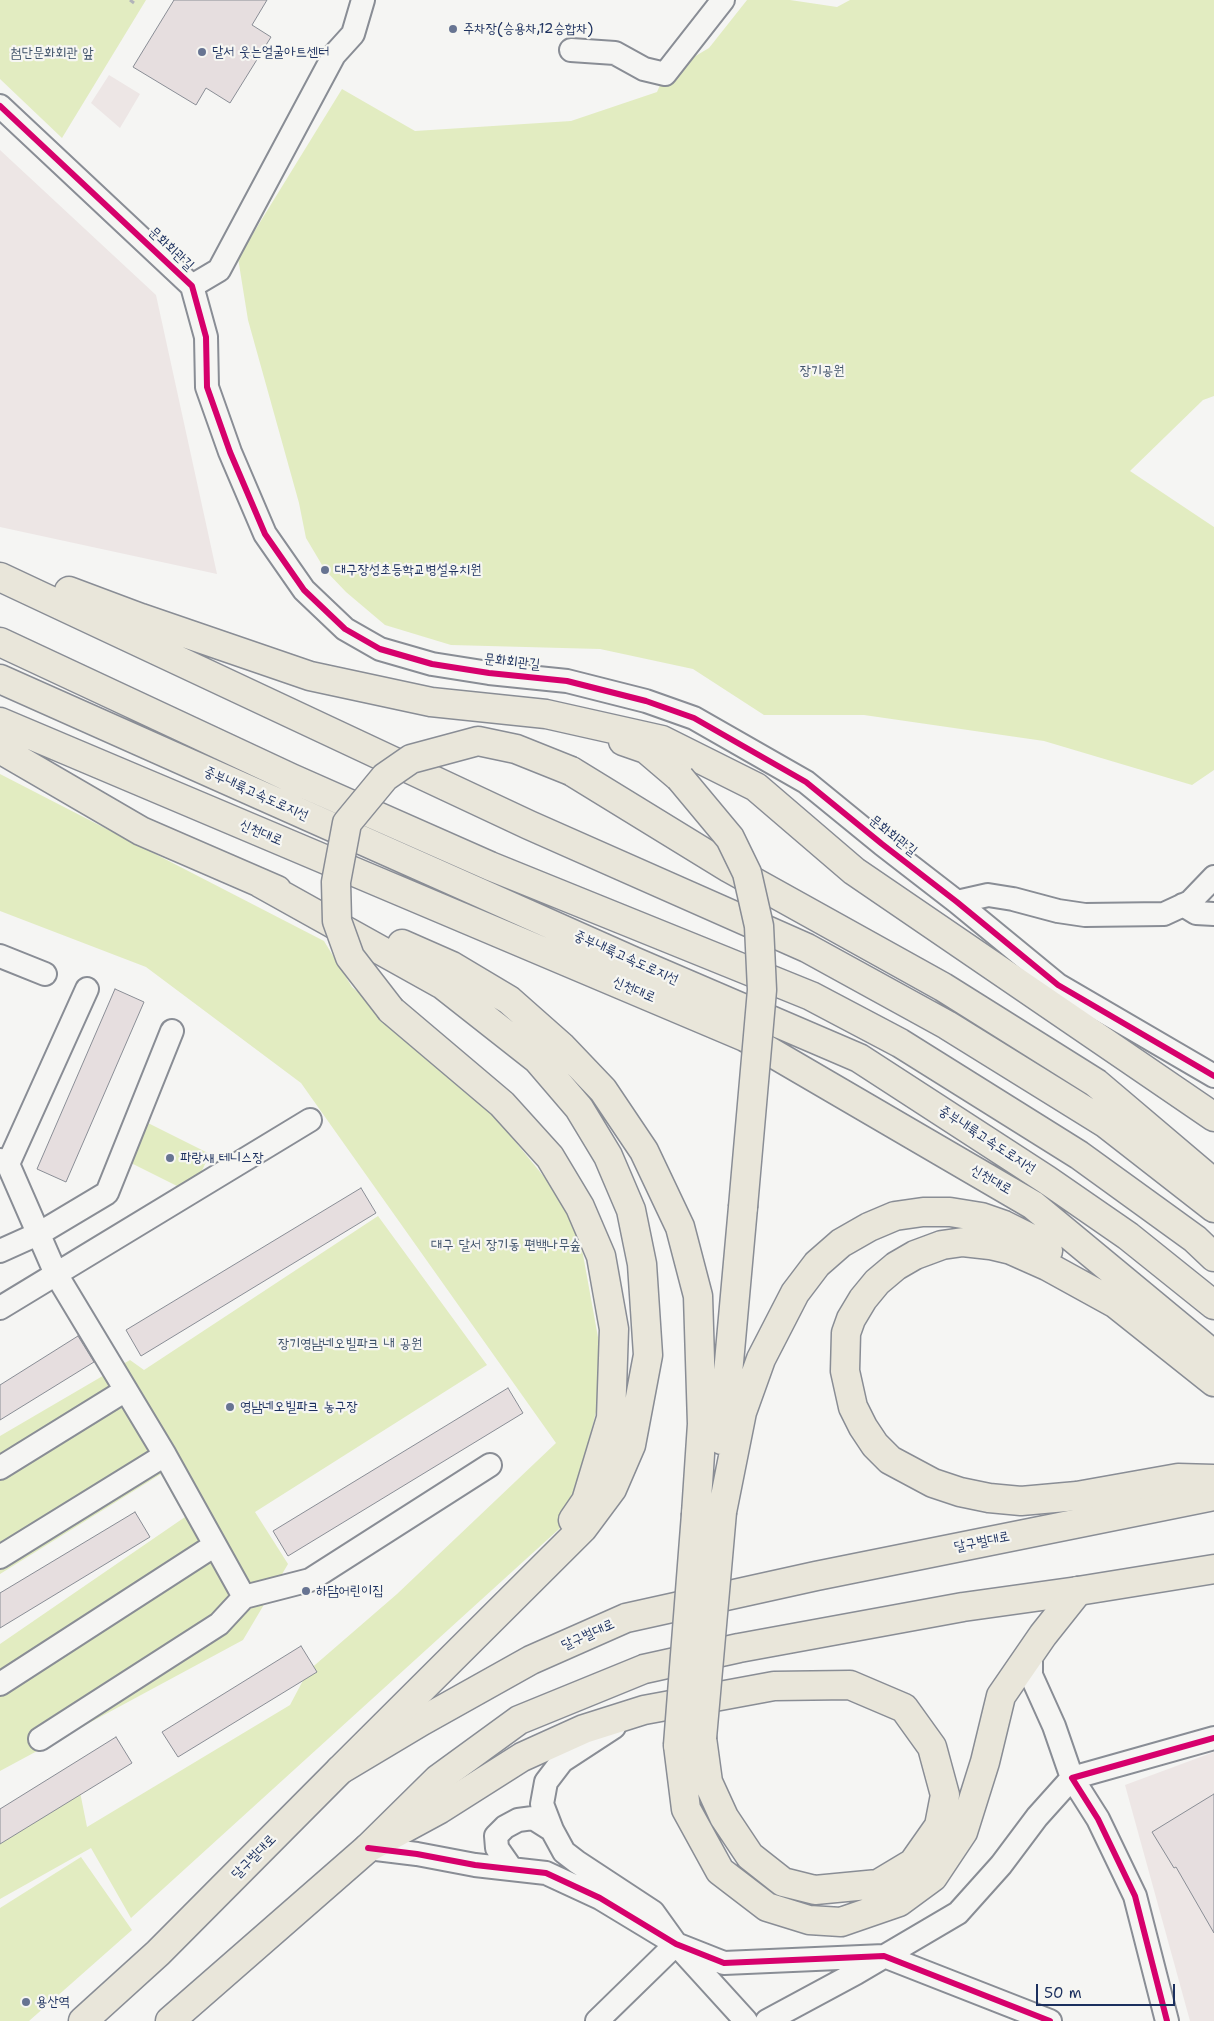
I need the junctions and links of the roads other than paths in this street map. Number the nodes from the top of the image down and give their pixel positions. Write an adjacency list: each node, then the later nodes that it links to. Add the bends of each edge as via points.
1 (363, 0): 5 (street, via 352,34 334,55 219,270)
2 (723, 0): 3 (street, via 665,74 644,69 615,52)
3 (571, 50)
4 (0, 106): 5 (street, 문화회관길)
5 (192, 286): 15 (street, 문화회관길, via 206,337 207,387 265,534 304,590 345,629 380,649 432,664 567,681 646,701 694,718 806,782)
6 (0, 566): 10 (main road, via 310,676 430,702)
7 (0, 577): 27 (main road, via 529,825 807,948 946,1025 1105,1123)
8 (0, 642): 30 (main road, 중부내륙고속도로지선, via 490,866 811,996 900,1043 1079,1155 1195,1239)
9 (0, 679): 33 (main road, 중부내륙고속도로지선, via 588,942 859,1058 1128,1236)
10 (546, 714): 23 (main road, via 662,740 756,787 854,871); 43 (main road, bridge, via 646,749 680,778 730,838 748,873 760,926 762,990 744,1207 722,1438)
11 (0, 722): 35 (main road, 신천대로, via 745,1037 1033,1205)
12 (0, 749): 14 (main road, via 141,831)
13 (1214, 877): 16 (street)
14 (260, 883): 43 (main road, via 452,966 501,995 562,1046 603,1090 644,1151 680,1228 698,1296); 46 (main road, via 443,985 537,1059 579,1108 608,1156 631,1210 642,1264 648,1355 631,1445 612,1490 583,1528)
15 (957, 902): 16 (street, via 988,895 1085,914 1164,914); 22 (street, 문화회관길, via 1058,985)
16 (1183, 905): 17 (street, via 1196,913)
17 (1214, 914)
18 (0, 956): 19 (street)
19 (45, 974)
20 (87, 989): 25 (street)
21 (172, 1031): 28 (street, via 107,1193)
22 (1214, 1076)
23 (1214, 1117)
24 (310, 1120): 31 (street)
25 (4, 1162): 28 (street)
26 (1214, 1183): 46 (main road, bridge, via 1096,1083 943,987 729,868 571,772 516,749 478,742 411,759 385,777 348,823 336,882 337,921 350,957 391,1010 502,1104 550,1158 580,1207 601,1256 614,1329 611,1418 586,1501)
27 (1214, 1208)
28 (40, 1233): 29 (street); 31 (street)
29 (0, 1251)
30 (1214, 1257)
31 (56, 1274): 34 (street); 37 (street)
32 (1116, 1304): 36 (main road); 41 (main road, via 1012,1250 963,1242 933,1248 896,1266 877,1282 851,1318 846,1334 845,1370 853,1407 875,1445 890,1460 933,1483 989,1498 1031,1500 1077,1496 1178,1478); 43 (main road, via 1028,1237 980,1217 923,1212 895,1216 869,1227 841,1243 817,1264 778,1322 761,1358)
33 (1214, 1305)
34 (0, 1308)
35 (1214, 1355)
36 (1214, 1382)
37 (126, 1390): 38 (street); 40 (street)
38 (165, 1455): 44 (street); 45 (street)
39 (490, 1465): 49 (street, via 310,1580)
40 (0, 1468)
41 (1214, 1479)
42 (1214, 1496): 56 (main road, 달구벌대로, via 816,1576 626,1618 531,1660)
43 (709, 1513): 55 (main road, bridge)
44 (215, 1545): 49 (street); 51 (street)
45 (0, 1557)
46 (542, 1568): 56 (main road)
47 (1214, 1569): 48 (main road)
48 (1078, 1591): 50 (main road); 59 (main road, via 963,1606 644,1669 520,1720 438,1779)
49 (244, 1597): 54 (street, via 219,1624)
50 (1031, 1652): 55 (main road, via 1001,1696 963,1832 933,1877 899,1902 841,1922 809,1920 767,1906 720,1871 686,1809); 57 (street, via 1032,1676)
51 (0, 1684)
52 (644, 1710): 55 (main road, via 774,1686 850,1685 904,1708 932,1747 945,1795 939,1826 913,1863 878,1884 815,1890 783,1882 750,1856 724,1817); 58 (street, via 562,1760 546,1782 542,1804); 59 (main road, via 584,1729 522,1757)
53 (1214, 1738): 57 (street)
54 (40, 1739)
55 (690, 1742)
56 (340, 1770): 63 (main road, 달구벌대로, via 158,1953)
57 (1072, 1778): 62 (street, via 958,1913); 69 (street, via 1098,1819 1135,1896)
58 (552, 1830): 60 (street, via 533,1818 518,1820 504,1827 496,1836 497,1848); 61 (street, via 564,1852 653,1912)
59 (368, 1848): 60 (street); 64 (main road)
60 (511, 1868): 61 (street, via 546,1873 600,1898)
61 (676, 1944): 62 (street, via 724,1963); 65 (street); 66 (street)
62 (884, 1956): 67 (street); 68 (street)
63 (83, 2021)
64 (170, 2021)
65 (597, 2021)
66 (746, 2021)
67 (767, 2021)
68 (1050, 2021)
69 (1167, 2021)

